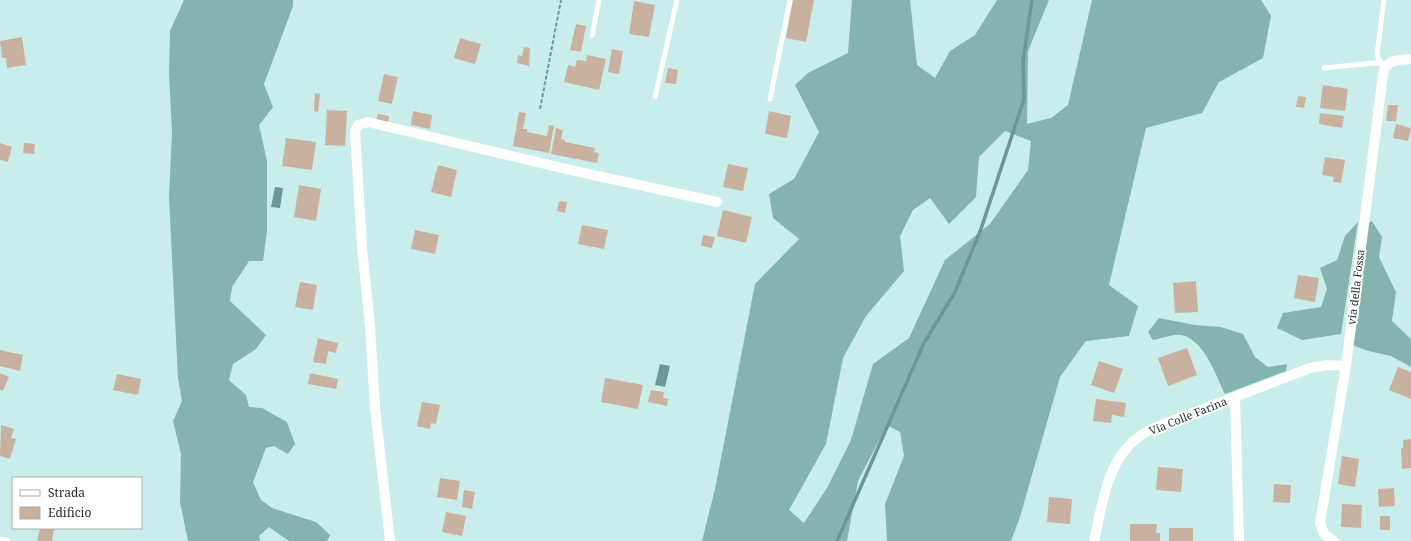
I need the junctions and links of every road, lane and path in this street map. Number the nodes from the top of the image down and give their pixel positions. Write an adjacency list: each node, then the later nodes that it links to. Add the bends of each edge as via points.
1 (561, 0): 12 (path)
2 (599, 0): 6 (lane)
3 (677, 0): 10 (lane)
4 (790, 0): 11 (lane)
5 (1384, 0): 8 (lane, via 1377,51)
6 (592, 36)
7 (1411, 59): 8 (street, via 1394,60)
8 (1384, 66): 9 (lane, via 1374,63); 14 (street, via della Fossa)
9 (1324, 68)
10 (655, 97)
11 (770, 99)
12 (540, 109)
13 (717, 202): 18 (street, via 368,122 358,125 355,130 362,247 375,408)
14 (1346, 366): 15 (street, Via Colle Farina, via 1314,366); 21 (street, via della Fossa, via 1320,523 1324,534)
15 (1235, 397): 19 (street, Via Colle Farina, via 1146,432 1129,445 1117,460 1111,474); 20 (street, Via Colle Farina)
16 (0, 539): 17 (lane)
17 (8, 541)
18 (390, 541)
19 (1094, 541)
20 (1239, 541)
21 (1334, 541)

